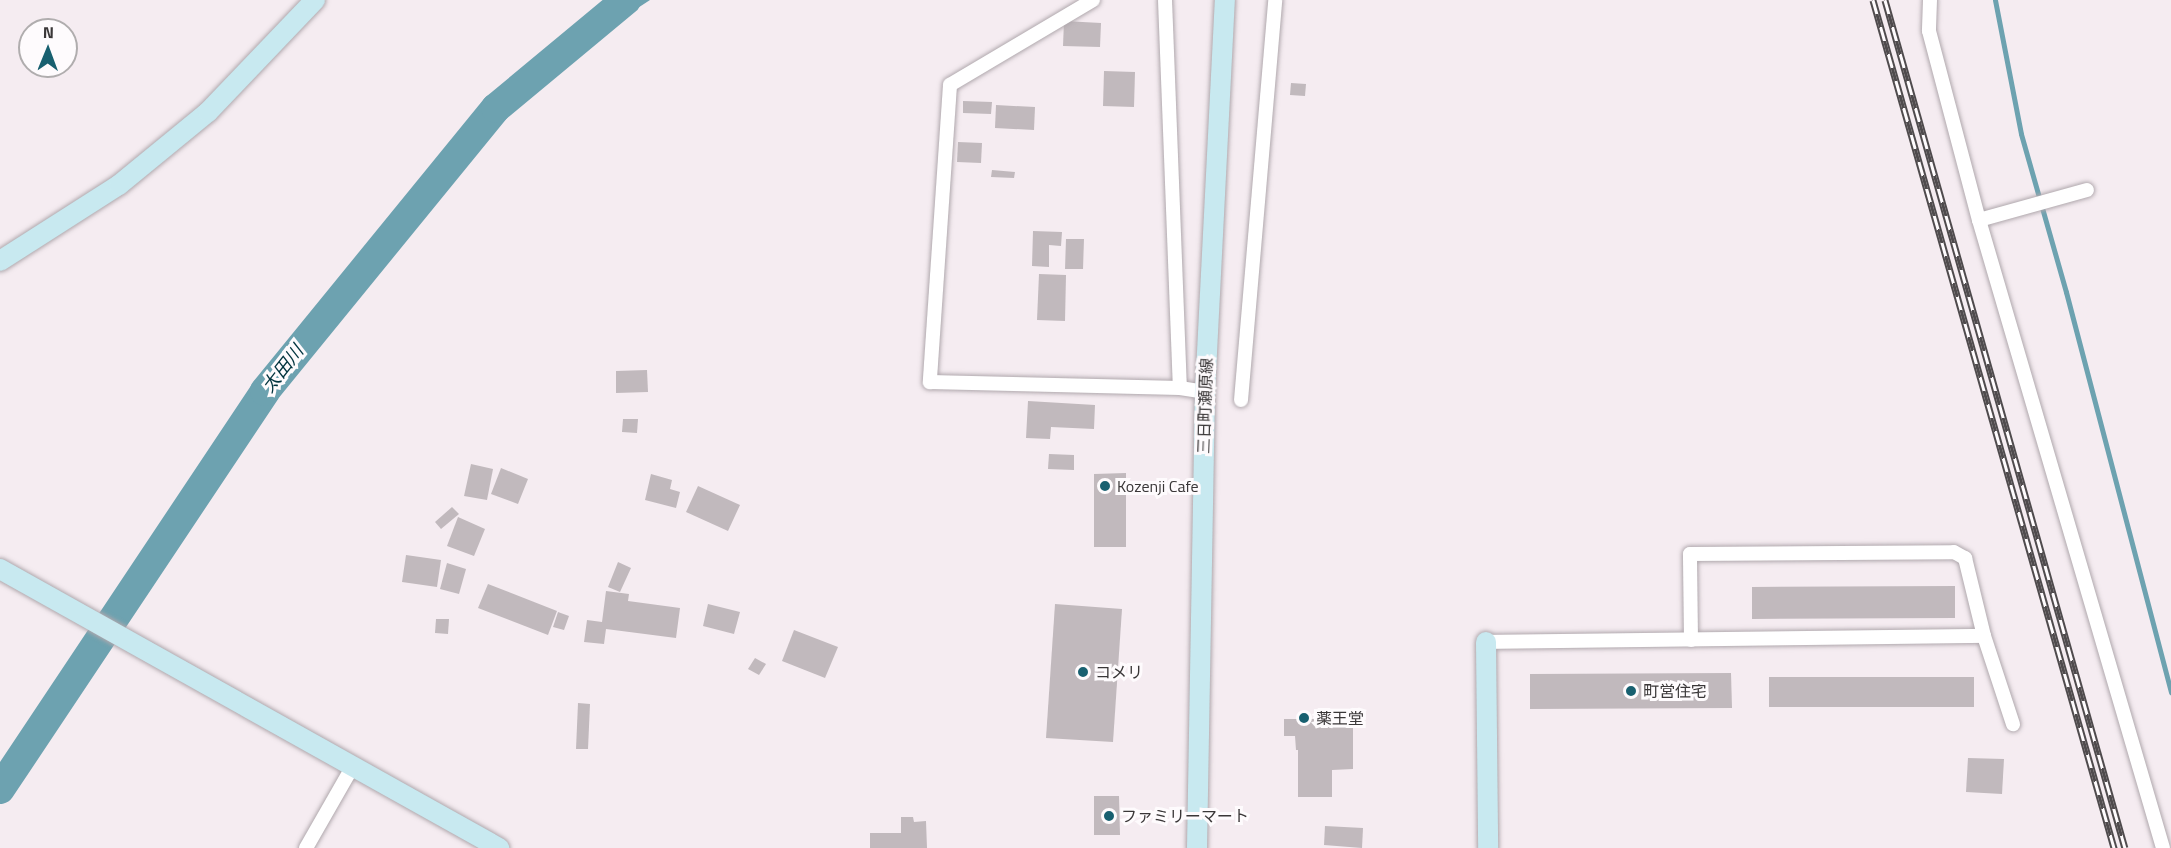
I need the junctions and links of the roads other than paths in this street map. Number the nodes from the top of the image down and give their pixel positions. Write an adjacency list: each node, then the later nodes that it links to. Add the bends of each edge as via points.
1 (315, 0): 9 (street, via 200,119 119,185)
2 (1093, 0): 10 (street, via 950,85 930,382)
3 (1165, 0): 10 (street)
4 (1225, 0): 11 (street, 三日町瀬原線)
5 (1275, 0): 12 (street)
6 (1930, 0): 8 (street, via 1929,31)
7 (2087, 190): 8 (street)
8 (1985, 219): 23 (street)
9 (0, 261)
10 (1180, 388): 11 (street)
11 (1205, 392): 21 (street, 三日町瀬原線)
12 (1241, 400)
13 (8, 572): 18 (street)
14 (1984, 636): 15 (street); 15 (street, via 1965,558 1954,552 1690,554); 17 (street)
15 (1691, 640): 16 (street)
16 (1486, 642): 22 (street)
17 (2013, 724)
18 (353, 766): 19 (street); 20 (street)
19 (306, 848)
20 (499, 848)
21 (1197, 848)
22 (1488, 848)
23 (2163, 848)

